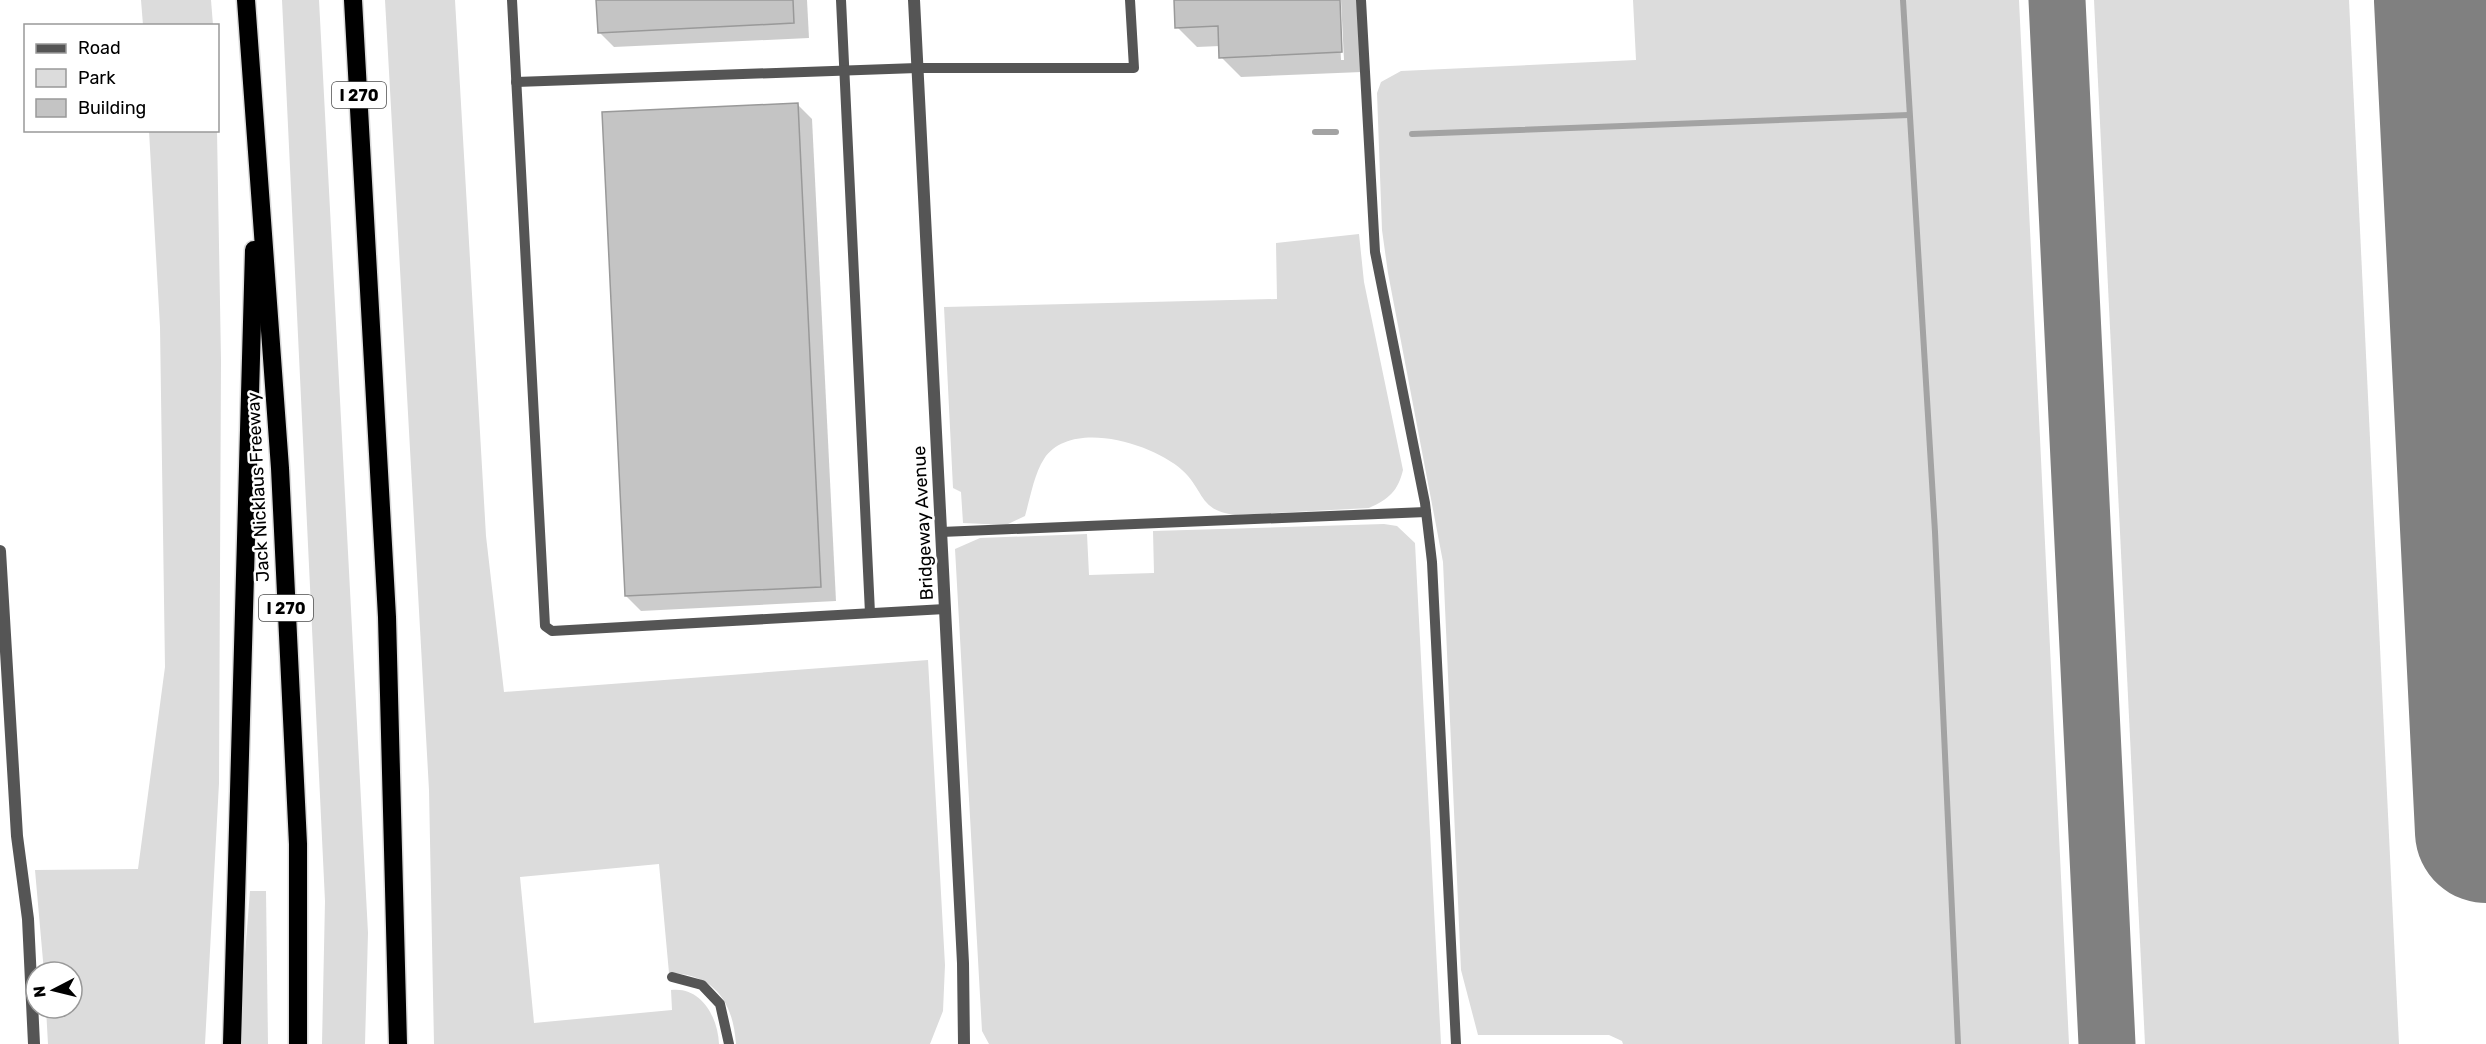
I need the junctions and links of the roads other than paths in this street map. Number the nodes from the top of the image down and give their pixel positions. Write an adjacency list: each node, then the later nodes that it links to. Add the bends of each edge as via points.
1 (246, 0): 11 (highway, Jack Nicklaus Freeway / I 270)
2 (353, 0): 21 (highway, I 270, via 387,617)
3 (512, 0): 10 (lane)
4 (841, 0): 9 (lane)
5 (914, 0): 8 (street, Bridgeway Avenue)
6 (1130, 0): 8 (lane, via 1134,68)
7 (1361, 0): 12 (lane, via 1375,252)
8 (917, 68): 9 (lane); 13 (street, Bridgeway Avenue)
9 (845, 71): 10 (lane); 16 (lane)
10 (516, 82): 16 (lane, via 545,626 552,631)
11 (258, 173): 19 (highway, via 250,327); 20 (highway, Jack Nicklaus Freeway / I 270, via 280,468 297,832)
12 (1426, 512): 13 (lane); 24 (lane, via 1432,562)
13 (941, 532): 15 (street, Bridgeway Avenue)
14 (0, 551): 18 (street)
15 (945, 609): 16 (lane); 23 (street, Bridgeway Avenue)
16 (870, 613)
17 (672, 977): 22 (lane, via 702,985 720,1004)
18 (34, 1044)
19 (232, 1044)
20 (298, 1044)
21 (398, 1044)
22 (729, 1044)
23 (964, 1044)
24 (1456, 1044)

